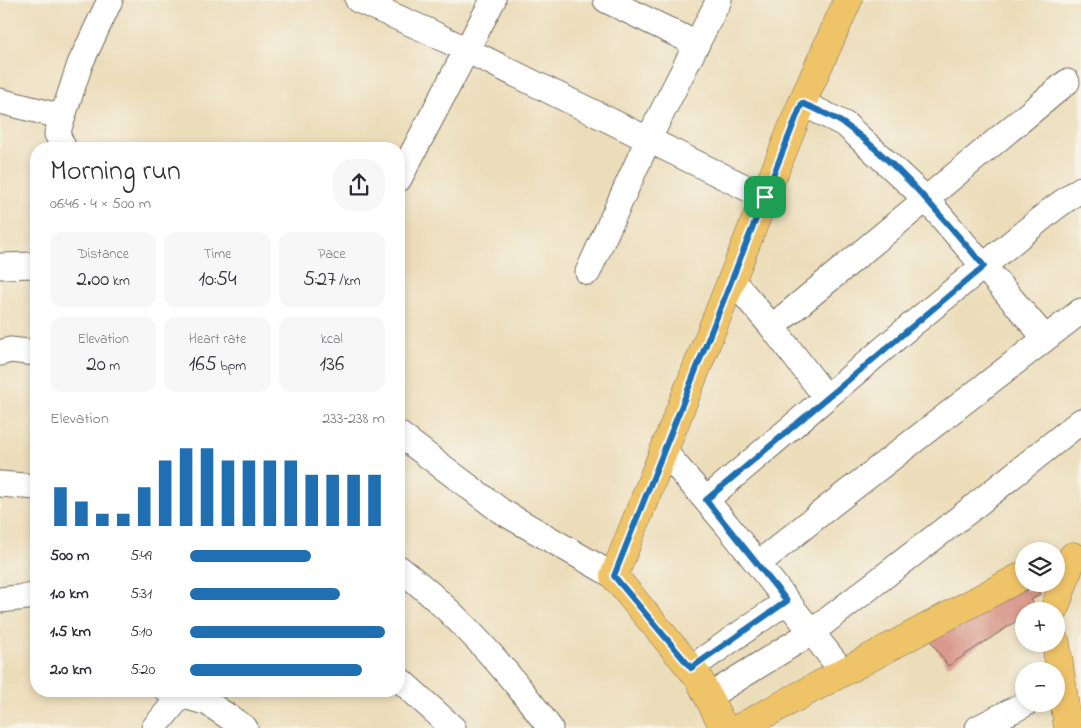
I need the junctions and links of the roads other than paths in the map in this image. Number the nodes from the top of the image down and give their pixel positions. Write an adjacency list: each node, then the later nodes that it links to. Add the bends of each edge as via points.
1 (110, 0): 12 (street, via 80,64)
2 (358, 0): 8 (street)
3 (493, 0): 8 (street)
4 (606, 0): 7 (street)
5 (719, 0): 7 (street)
6 (848, 0): 11 (main road)
7 (696, 44): 13 (street)
8 (465, 50): 13 (street); 15 (street)
9 (1067, 82): 18 (street)
10 (0, 101): 12 (street)
11 (802, 103): 17 (main road); 18 (street, via 846,125)
12 (63, 117): 14 (street, via 57,134)
13 (648, 140): 17 (street); 22 (street)
14 (61, 142)
15 (405, 167)
16 (1081, 189): 21 (street)
17 (765, 197): 23 (main road)
18 (927, 200): 21 (street); 25 (street)
19 (30, 265): 20 (street)
20 (0, 266)
21 (984, 266): 26 (street); 29 (street)
22 (588, 272)
23 (732, 280): 25 (street); 32 (main road)
24 (1081, 311): 26 (street)
25 (772, 327): 29 (street)
26 (1046, 338): 37 (street)
27 (30, 352): 28 (street, via 10,350)
28 (0, 353)
29 (826, 397): 35 (street)
30 (1081, 421): 45 (street)
31 (405, 439): 39 (street, via 502,512)
32 (664, 451): 35 (street); 39 (main road)
33 (2, 476): 34 (street)
34 (30, 485)
35 (706, 500): 37 (street)
36 (1070, 558): 44 (main road)
37 (758, 564): 43 (street)
38 (405, 573): 57 (street, via 434,595 522,689)
39 (614, 576): 46 (main road)
40 (1015, 580): 47 (main road)
41 (30, 597): 42 (street)
42 (0, 600)
43 (787, 601): 45 (street); 46 (street)
44 (1057, 602)
45 (812, 632): 47 (street); 51 (street)
46 (691, 668): 51 (main road)
47 (843, 672): 59 (main road)
48 (405, 684): 56 (street)
49 (172, 697): 54 (street)
50 (188, 697): 55 (street, via 208,703)
51 (708, 697): 58 (main road)
52 (1015, 709): 60 (street)
53 (1064, 712): 61 (main road)
54 (154, 728)
55 (244, 728)
56 (453, 728)
57 (550, 728)
58 (724, 728)
59 (738, 728)
60 (978, 728)
61 (1068, 728)

